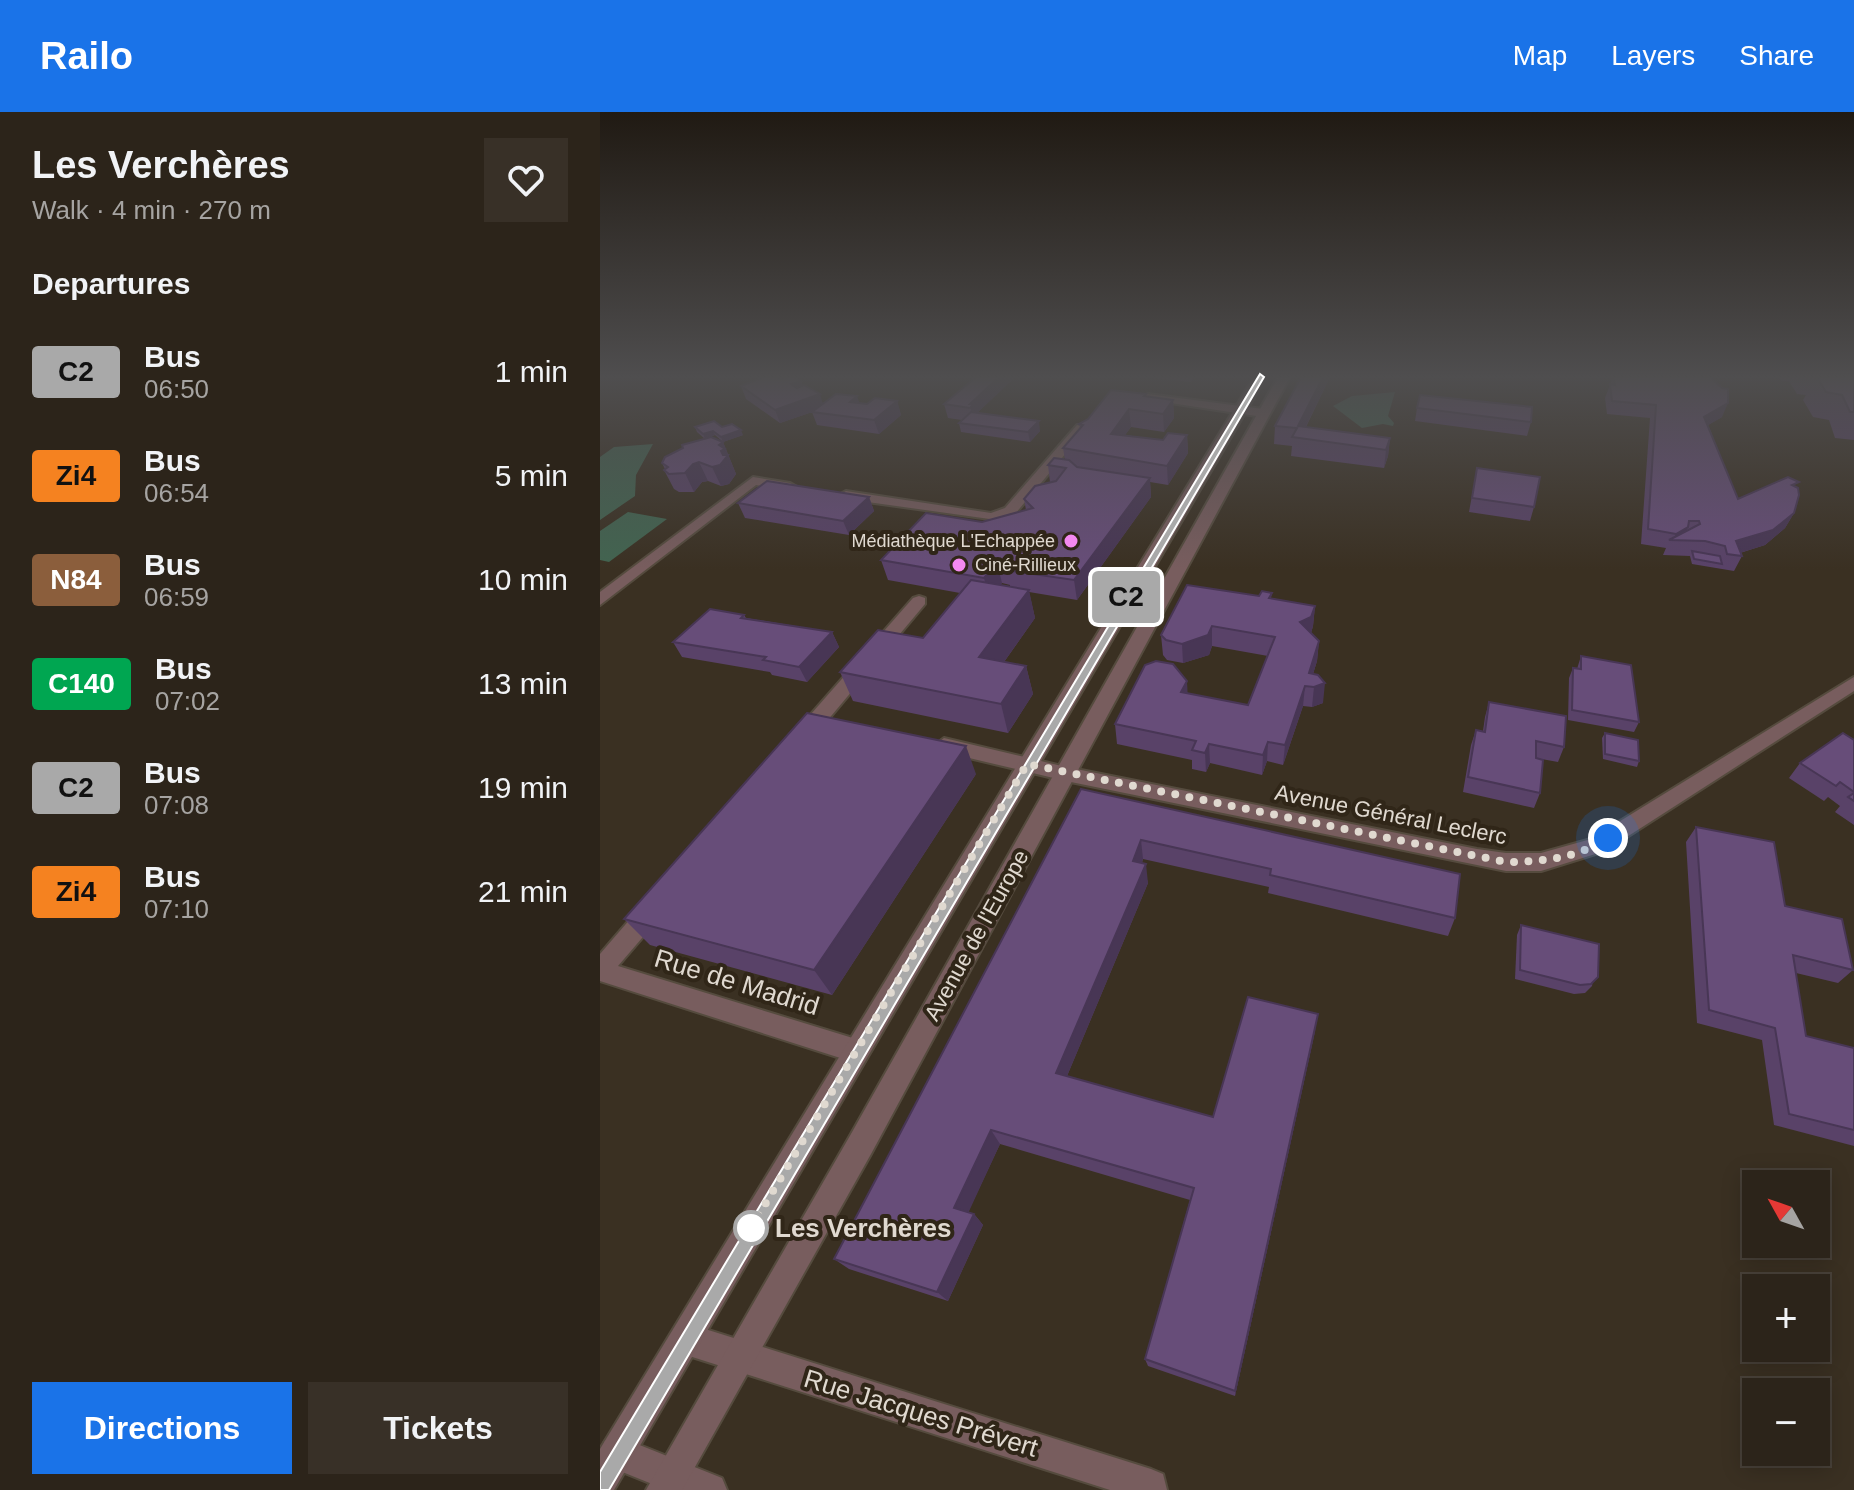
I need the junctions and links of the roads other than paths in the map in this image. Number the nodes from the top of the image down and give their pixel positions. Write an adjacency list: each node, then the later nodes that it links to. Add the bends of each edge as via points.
1 (1070, 441): 5 (street, via 1010,511 992,517)
2 (1221, 441): 11 (street, Avenue de l'Europe)
3 (1248, 441): 12 (street, Avenue de l'Europe)
4 (800, 489): 6 (street, via 753,481)
5 (831, 493)
6 (600, 600)
7 (919, 601): 10 (street, via 826,720)
8 (1854, 683): 12 (street, Avenue Général Leclerc, via 1598,845 1541,862 1477,857)
9 (920, 740): 11 (street, Avenue Général Leclerc)
10 (787, 754)
11 (1027, 764): 12 (street, Avenue Général Leclerc); 15 (street, Avenue de l'Europe)
12 (1066, 774): 17 (street, Avenue de l'Europe)
13 (662, 899): 14 (street)
14 (600, 971): 15 (street, Rue de Madrid)
15 (856, 1051): 16 (street, Avenue de l'Europe)
16 (686, 1339): 17 (street, Rue Jacques Prévert); 18 (street, Avenue de l'Europe)
17 (741, 1356): 19 (street, Avenue de l'Europe); 21 (street, Rue Jacques Prévert, via 1151,1486)
18 (608, 1467): 19 (street)
19 (668, 1482): 20 (street)
20 (710, 1490)
21 (1150, 1490)

